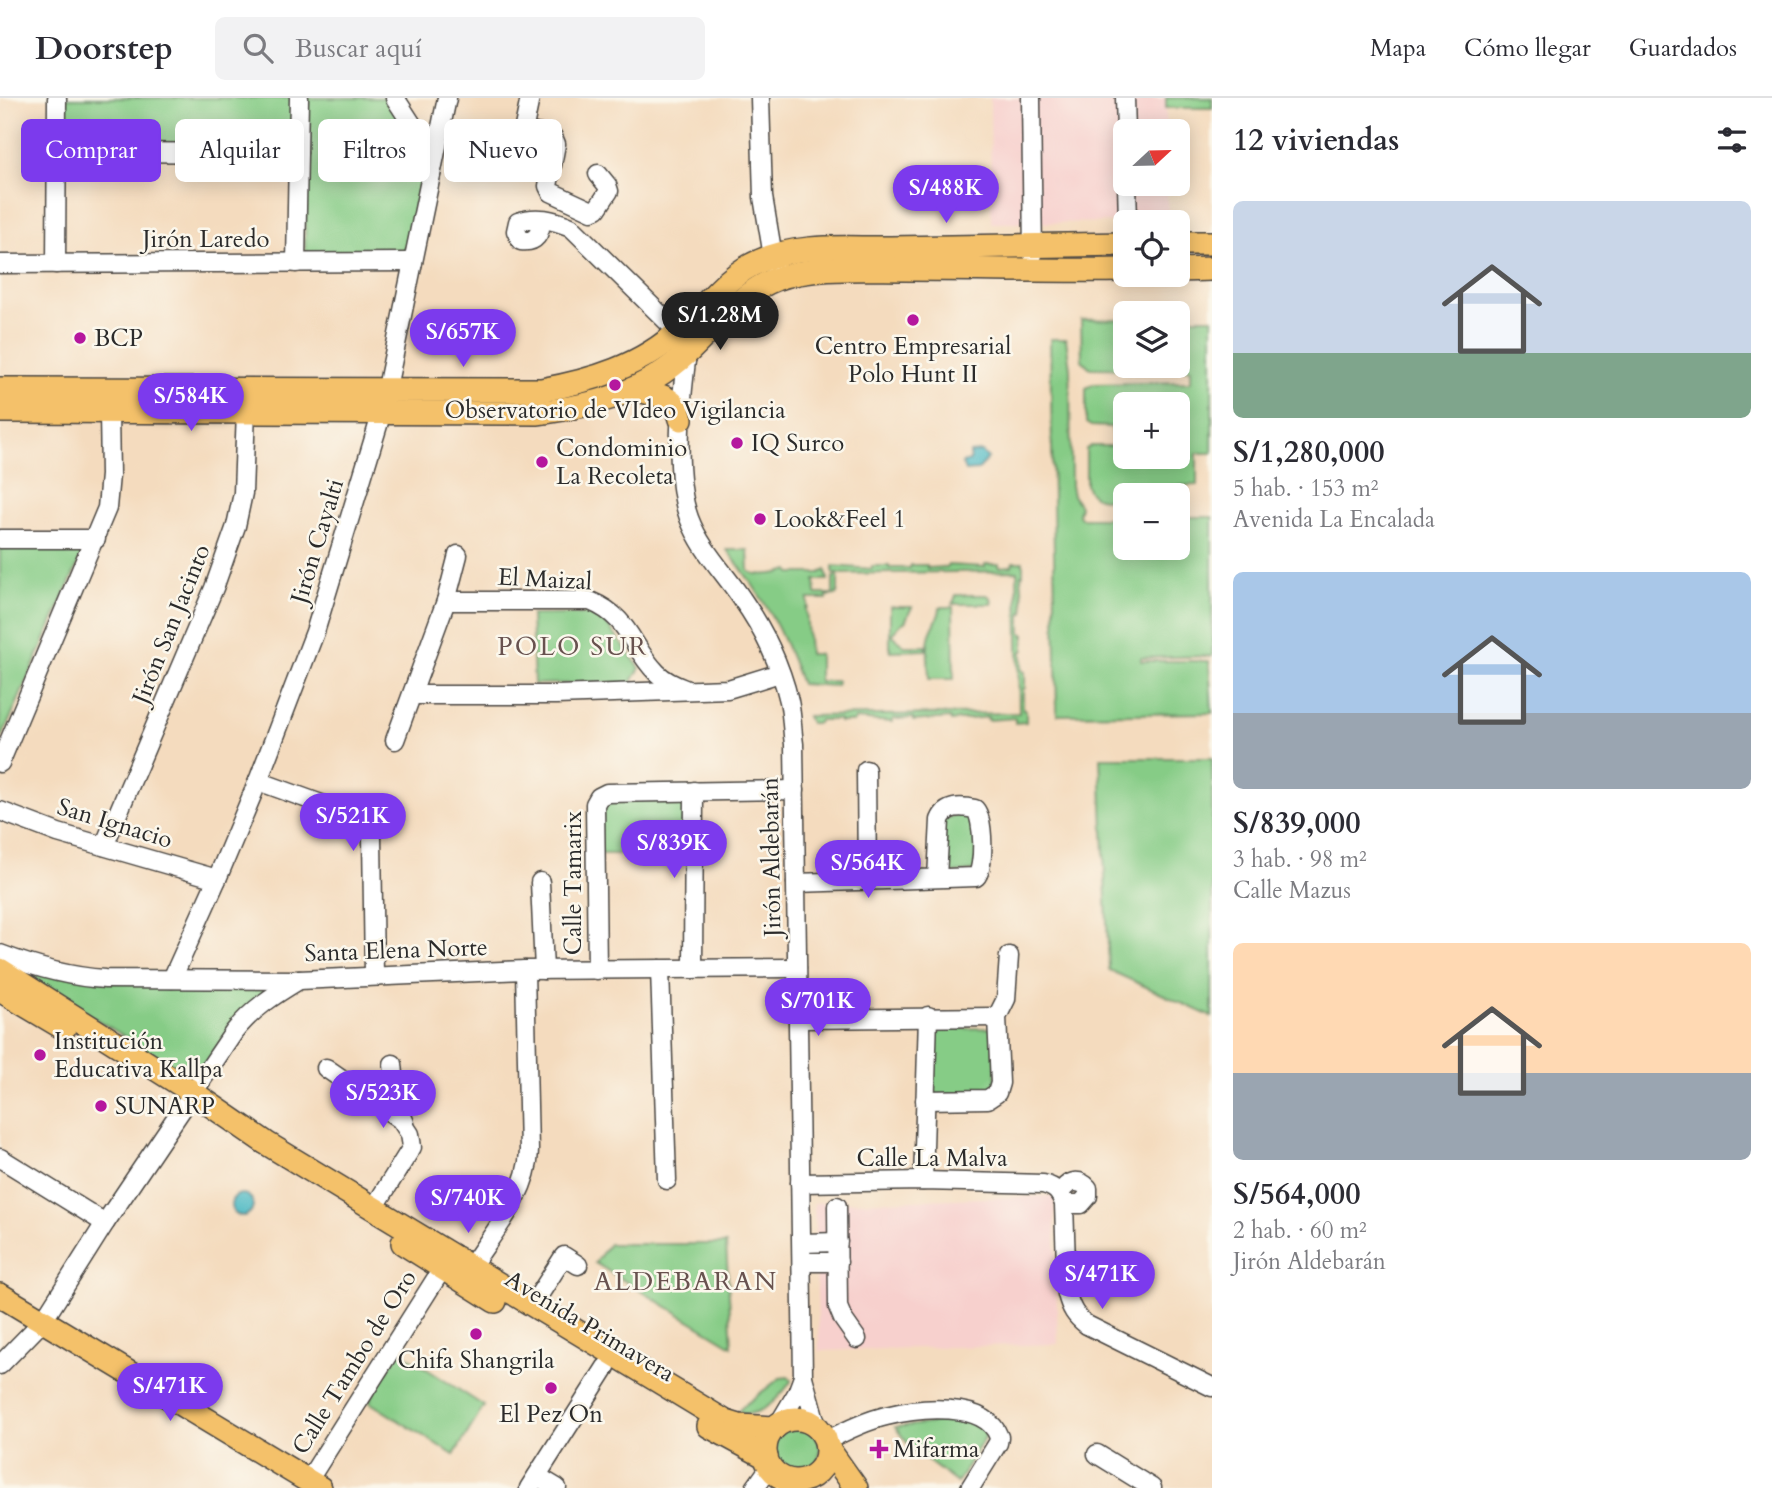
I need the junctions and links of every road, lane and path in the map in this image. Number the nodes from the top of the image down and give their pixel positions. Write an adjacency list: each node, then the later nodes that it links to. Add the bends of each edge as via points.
1 (57, 98): 9 (street)
2 (299, 98): 10 (street)
3 (396, 98): 12 (street, via 415,129)
4 (447, 98): 12 (street, Jirón Cayalti)
5 (530, 98): 13 (street, via 526,131 553,137 556,144 548,186 551,192 592,211 609,191)
6 (760, 98): 21 (street, via 763,197)
7 (1031, 98): 20 (street)
8 (1125, 98): 11 (street)
9 (57, 119)
10 (299, 119)
11 (1126, 119)
12 (431, 174): 22 (street, Jirón Cayalti)
13 (598, 174)
14 (57, 182): 26 (street)
15 (297, 182): 24 (street)
16 (541, 219): 34 (street, via 571,228)
17 (1190, 243): 18 (main road)
18 (1212, 243)
19 (1113, 244): 20 (main road)
20 (1033, 246): 21 (main road, via 804,250); 27 (street)
21 (773, 256): 32 (street); 33 (main road)
22 (413, 262): 24 (street, Jirón Laredo); 38 (street, Jirón Cayalti)
23 (1113, 262): 31 (street)
24 (296, 263): 26 (street, Jirón Laredo)
25 (0, 264): 26 (street, Jirón Laredo)
26 (56, 264)
27 (1033, 269): 31 (main road); 32 (main road, via 868,269)
28 (1212, 269): 30 (main road)
29 (1113, 270): 31 (main road)
30 (1190, 270)
31 (1095, 271)
32 (778, 279): 35 (main road, via 760,286)
33 (725, 282): 34 (main road); 35 (main road, via 708,314 692,329)
34 (678, 332): 38 (main road, via 631,363 577,384)
35 (687, 353): 37 (main road); 42 (street, Jirón Aldebarán)
36 (0, 389): 38 (main road)
37 (633, 389): 38 (main road, via 575,409 537,412); 42 (main road, via 671,400)
38 (384, 402): 39 (main road); 55 (street, Jirón Cayalti, via 315,632)
39 (246, 410): 41 (main road); 59 (street, Jirón San Jacinto, via 243,493 236,526)
40 (0, 411): 41 (main road)
41 (109, 412): 44 (street, via 110,492)
42 (681, 419): 48 (street, Jirón Aldebarán, via 682,486 690,520 702,545 750,610)
43 (0, 539): 44 (street)
44 (96, 539): 53 (street)
45 (458, 555): 46 (street)
46 (446, 601): 47 (street, El Maizal, via 590,601 621,620); 51 (street)
47 (655, 671): 49 (street, El Maizal); 50 (street)
48 (779, 673): 49 (street, via 728,689); 56 (street, Jirón Aldebarán, via 790,712)
49 (688, 691): 50 (street)
50 (643, 693): 51 (street)
51 (412, 695): 52 (street)
52 (395, 740)
53 (0, 763)
54 (866, 770): 62 (street)
55 (258, 781): 61 (street, Jirón Cayalti); 74 (street, via 360,818 368,826 372,838)
56 (795, 790): 57 (street); 64 (street, Jirón Aldebarán)
57 (694, 791): 69 (street); 73 (street, Calle Tamarix, via 607,793 595,804)
58 (0, 811): 59 (street, San Ignacio)
59 (104, 846): 61 (street, San Ignacio)
60 (937, 878): 62 (street)
61 (217, 879): 75 (street, Jirón Cayalti)
62 (867, 880): 64 (street)
63 (540, 882): 72 (street)
64 (796, 883): 67 (street, Jirón Aldebarán)
65 (0, 954): 75 (street, Santa Elena Norte, via 83,978)
66 (1009, 956): 79 (street, via 1006,999)
67 (797, 968): 69 (street, Santa Elena Norte); 80 (street, Jirón Aldebarán)
68 (660, 969): 69 (street, Santa Elena Norte); 73 (street, Santa Elena Norte); 87 (street)
69 (693, 969)
70 (0, 970): 83 (main road, Avenida Primavera)
71 (524, 970): 72 (street, Santa Elena Norte); 74 (street, Santa Elena Norte); 98 (street, via 527,1172)
72 (544, 970): 73 (street, Santa Elena Norte)
73 (597, 970)
74 (374, 975): 76 (street, Santa Elena Norte)
75 (172, 979): 76 (street, Santa Elena Norte)
76 (299, 980): 83 (street, via 247,1016)
77 (0, 990): 83 (main road, Avenida Primavera)
78 (928, 1016): 79 (street); 80 (street); 84 (street)
79 (996, 1017): 84 (street, via 997,1093 988,1099)
80 (798, 1019): 89 (street, Jirón Aldebarán)
81 (393, 1064): 85 (street, via 397,1104)
82 (326, 1068): 85 (street)
83 (189, 1099): 91 (main road, Avenida Primavera); 92 (street); 99 (main road, Avenida Primavera)
84 (925, 1100): 88 (street)
85 (405, 1124): 91 (street, via 412,1147)
86 (0, 1158): 92 (street)
87 (667, 1180)
88 (923, 1181): 89 (street, Calle La Malva); 107 (street, Calle La Malva, via 1052,1186 1062,1199 1068,1294 1077,1317)
89 (800, 1183): 94 (street, Jirón Aldebarán)
90 (837, 1206): 93 (street)
91 (374, 1208): 98 (main road, Avenida Primavera)
92 (105, 1223): 102 (street)
93 (838, 1242): 94 (street); 96 (street)
94 (802, 1243): 95 (street, Jirón Aldebarán)
95 (802, 1262): 96 (street); 106 (street, Jirón Aldebarán)
96 (838, 1262): 103 (street, via 838,1307)
97 (578, 1265): 101 (street, via 565,1256)
98 (471, 1267): 101 (main road, Avenida Primavera)
99 (442, 1269): 105 (main road, Avenida Primavera); 115 (street, Calle Tambo de Oro)
100 (0, 1295): 102 (main road)
101 (532, 1306): 108 (main road, Avenida Primavera, via 726,1422)
102 (43, 1321): 104 (street); 115 (main road)
103 (857, 1339)
104 (0, 1366)
105 (602, 1374): 111 (main road, Avenida Primavera); 113 (street)
106 (803, 1377): 108 (street); 109 (street, Jirón Aldebarán)
107 (1212, 1387)
108 (776, 1426): 109 (main road, via 798,1419); 111 (main road, via 766,1441)
109 (824, 1438): 114 (main road, via 827,1457 820,1470); 118 (main road); 119 (street, via 886,1416 967,1411 989,1421 997,1431 998,1443)
110 (1097, 1454): 112 (street)
111 (768, 1462): 114 (main road, via 777,1475); 117 (street)
112 (1123, 1481): 120 (street)
113 (533, 1482): 116 (street)
114 (798, 1484)
115 (314, 1485)
116 (557, 1488)
117 (755, 1488)
118 (856, 1488)
119 (970, 1488)
120 (1152, 1488)

